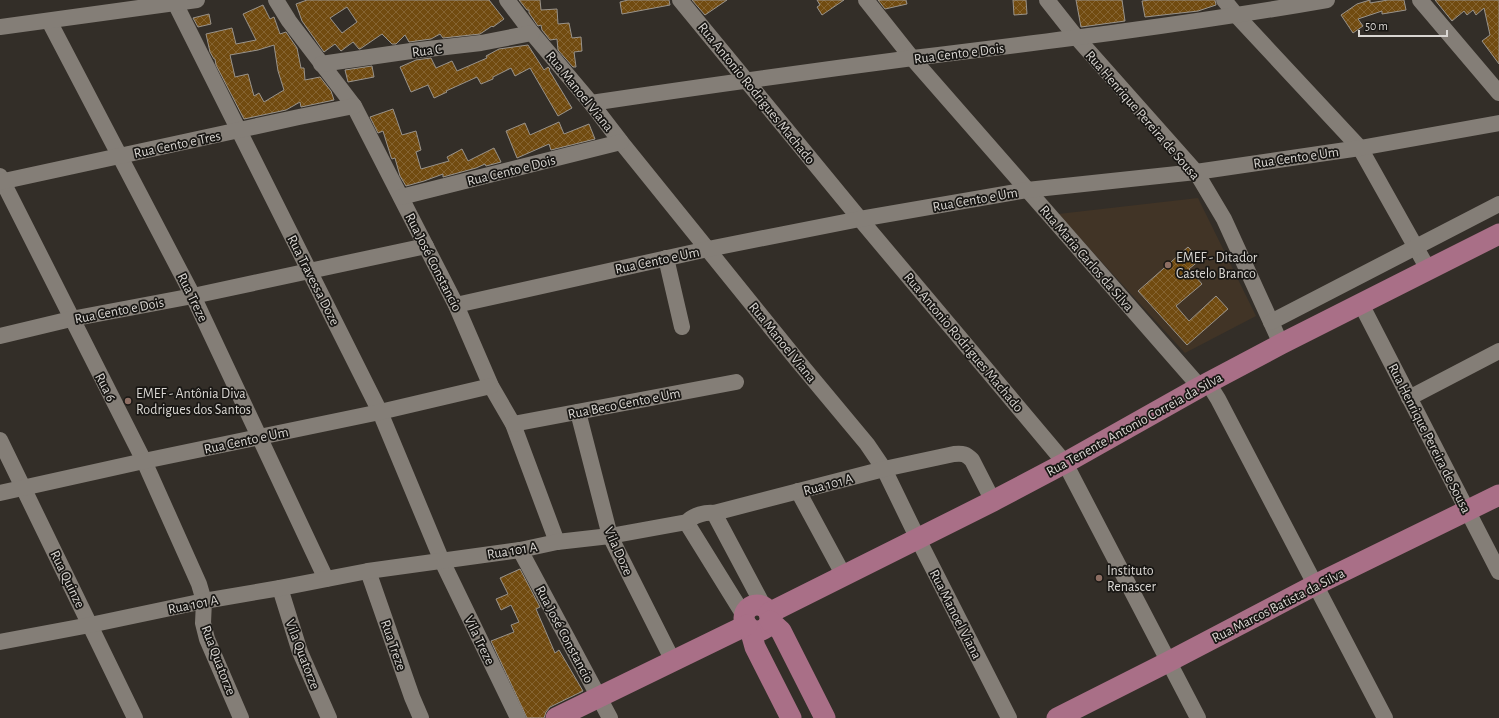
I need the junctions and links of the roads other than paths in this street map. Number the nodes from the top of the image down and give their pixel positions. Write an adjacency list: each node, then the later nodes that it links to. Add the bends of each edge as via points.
1 (197, 0): 11 (street)
2 (276, 0): 18 (street, Rua José Constancio)
3 (507, 0): 15 (street, Rua Manoel Viana)
4 (680, 0): 19 (street, Rua Antonio Rodrigues Machado)
5 (866, 0): 17 (street, Rua Maria Carlos da Silva)
6 (1047, 0): 16 (street, Rua Henrique Pereira de Sousa)
7 (1224, 0): 12 (street)
8 (1327, 0): 12 (street, Rua Cento e Dois)
9 (1420, 0): 20 (street)
10 (157, 3): 11 (street); 13 (street)
11 (175, 3): 24 (street, Rua Travessa Doze)
12 (1237, 16): 16 (street, Rua Cento e Dois); 26 (street)
13 (50, 20): 14 (street); 27 (street, Rua Treze)
14 (0, 27)
15 (532, 33): 18 (street, Rua C, via 481,43); 21 (street, Rua Manoel Viana)
16 (1077, 38): 17 (street, Rua Cento e Dois); 28 (street, Rua Henrique Pereira de Sousa)
17 (912, 58): 19 (street, Rua Cento e Dois); 30 (street, Rua Maria Carlos da Silva)
18 (321, 64): 22 (street, Rua José Constancio)
19 (745, 80): 21 (street, Rua Cento e Dois); 33 (street, Rua Antonio Rodrigues Machado)
20 (1499, 93)
21 (591, 103): 25 (street, Rua Manoel Viana)
22 (354, 106): 24 (street, Rua Cento e Tres); 31 (street, Rua José Constancio)
23 (1499, 123): 26 (street, Rua Cento e Um)
24 (238, 130): 27 (street, Rua Cento e Tres); 40 (street, Rua Travessa Doze)
25 (621, 142): 31 (street, Rua Cento e Dois); 37 (street, Rua Manoel Viana)
26 (1360, 148): 28 (street, Rua Cento e Um); 36 (street)
27 (120, 156): 29 (street, Rua Cento e Tres); 41 (street, Rua Treze)
28 (1196, 172): 30 (street, Rua Cento e Um); 45 (street, Rua Henrique Pereira de Sousa, via 1224,219)
29 (1, 180): 44 (street, Rua 6)
30 (1027, 190): 33 (street, Rua Cento e Um); 51 (street, Rua Maria Carlos da Silva)
31 (401, 197): 35 (street, Rua José Constancio)
32 (1499, 204): 36 (street)
33 (860, 220): 37 (street, Rua Cento e Um); 60 (street, Rua Antonio Rodrigues Machado)
34 (1499, 234): 39 (main road, Rua Tenente Antonio Correia da Silva)
35 (426, 246): 40 (street, Rua Cento e Dois); 43 (street, Rua José Constancio)
36 (1416, 247): 39 (street); 45 (street)
37 (708, 249): 38 (street, Rua Cento e Um); 61 (street, Rua Manoel Viana, via 868,444)
38 (666, 258): 43 (street, Rua Cento e Um); 46 (street)
39 (1428, 269): 42 (main road, Rua Tenente Antonio Correia da Silva)
40 (309, 271): 41 (street, Rua Cento e Dois); 54 (street, Rua Travessa Doze)
41 (193, 296): 44 (street, Rua Cento e Dois); 57 (street, Rua Treze)
42 (1361, 304): 48 (main road, Rua Tenente Antonio Correia da Silva); 53 (street, Rua Henrique Pereira de Sousa)
43 (456, 305): 52 (street, Rua José Constancio)
44 (71, 319): 47 (street, Rua Cento e Dois); 59 (street, Rua 6)
45 (1271, 322): 48 (street, Rua Henrique Pereira de Sousa)
46 (682, 327)
47 (0, 336)
48 (1281, 344): 51 (main road, Rua Tenente Antonio Correia da Silva)
49 (1499, 351): 53 (street)
50 (736, 382): 55 (street, Rua Beco Cento e Um)
51 (1204, 385): 60 (main road, Rua Tenente Antonio Correia da Silva); 79 (street, Rua Maria Carlos da Silva, via 1218,399)
52 (491, 386): 54 (street, Rua Cento e Um); 56 (street, Rua José Constancio)
53 (1410, 398): 67 (street, Rua Henrique Pereira de Sousa)
54 (380, 412): 57 (street, Rua Cento e Um); 74 (street, Rua Travessa Doze)
55 (578, 412): 56 (street, Rua Beco Cento e Um); 70 (street, Vila Doze)
56 (513, 424): 72 (street, Rua José Constancio)
57 (259, 438): 59 (street, Rua Cento e Um); 78 (street, Rua Treze)
58 (0, 440): 62 (street, Rua Quinze)
59 (144, 461): 62 (street, Rua Cento e Um); 81 (street, Rua 6, via 199,584)
60 (1065, 463): 66 (main road, Rua Tenente Antonio Correia da Silva); 87 (street, Rua Antonio Rodrigues Machado)
61 (884, 468): 63 (street, Rua 101 A); 66 (street, Rua 101 A, via 967,454); 71 (street, Rua Manoel Viana)
62 (24, 488): 64 (street, Rua Cento e Um); 84 (street, Rua Quinze)
63 (798, 491): 68 (street, Rua 101 A); 77 (street)
64 (0, 493)
65 (1499, 495): 67 (main road, Rua Marcos Batista da Silva)
66 (993, 501): 71 (main road, Rua Tenente Antonio Correia da Silva)
67 (1467, 511): 76 (street, Rua Henrique Pereira de Sousa); 79 (main road, Rua Marcos Batista da Silva)
68 (714, 513): 69 (street, Rua 101 A, via 704,513); 82 (street)
69 (687, 522): 70 (street, Rua 101 A); 83 (street)
70 (610, 536): 72 (street, Rua 101 A); 86 (street, Vila Doze)
71 (918, 539): 77 (main road, Rua Tenente Antonio Correia da Silva); 98 (street, Rua Manoel Viana)
72 (557, 542): 73 (street, Rua 101 A)
73 (520, 550): 74 (street, Rua 101 A); 88 (street, Rua José Constancio)
74 (442, 561): 75 (street, Rua 101 A); 93 (street, Vila Treze)
75 (368, 571): 78 (street, Rua 101 A); 92 (street, Rua Treze)
76 (1499, 572)
77 (844, 576): 82 (main road, Rua Tenente Antonio Correia da Silva)
78 (326, 580): 80 (street, Rua 101 A)
79 (1315, 585): 87 (main road, Rua Marcos Batista da Silva); 101 (street, Rua Maria Carlos da Silva)
80 (280, 588): 81 (street, Rua 101 A); 91 (street, Vila Quatorze, via 300,652)
81 (204, 601): 84 (street, Rua 101 A); 90 (street, Rua Quatorze, via 203,623 207,639)
82 (768, 614): 83 (main road, Rua Tenente Antonio Correia da Silva, via 766,628 762,630 757,631); 97 (main road, via 781,631)
83 (747, 624): 86 (main road); 96 (main road, via 755,647)
84 (90, 625): 85 (street, Rua 101 A); 89 (street, Rua Quinze)
85 (0, 642)
86 (673, 661): 88 (main road)
87 (1168, 662): 99 (main road, Rua Marcos Batista da Silva); 100 (street, Rua Antonio Rodrigues Machado)
88 (599, 697): 94 (main road); 95 (street, Rua José Constancio)
89 (135, 718)
90 (241, 718)
91 (329, 718)
92 (421, 718)
93 (518, 718)
94 (556, 718)
95 (610, 718)
96 (791, 718)
97 (825, 718)
98 (1009, 718)
99 (1057, 718)
100 (1198, 718)
101 (1385, 718)

